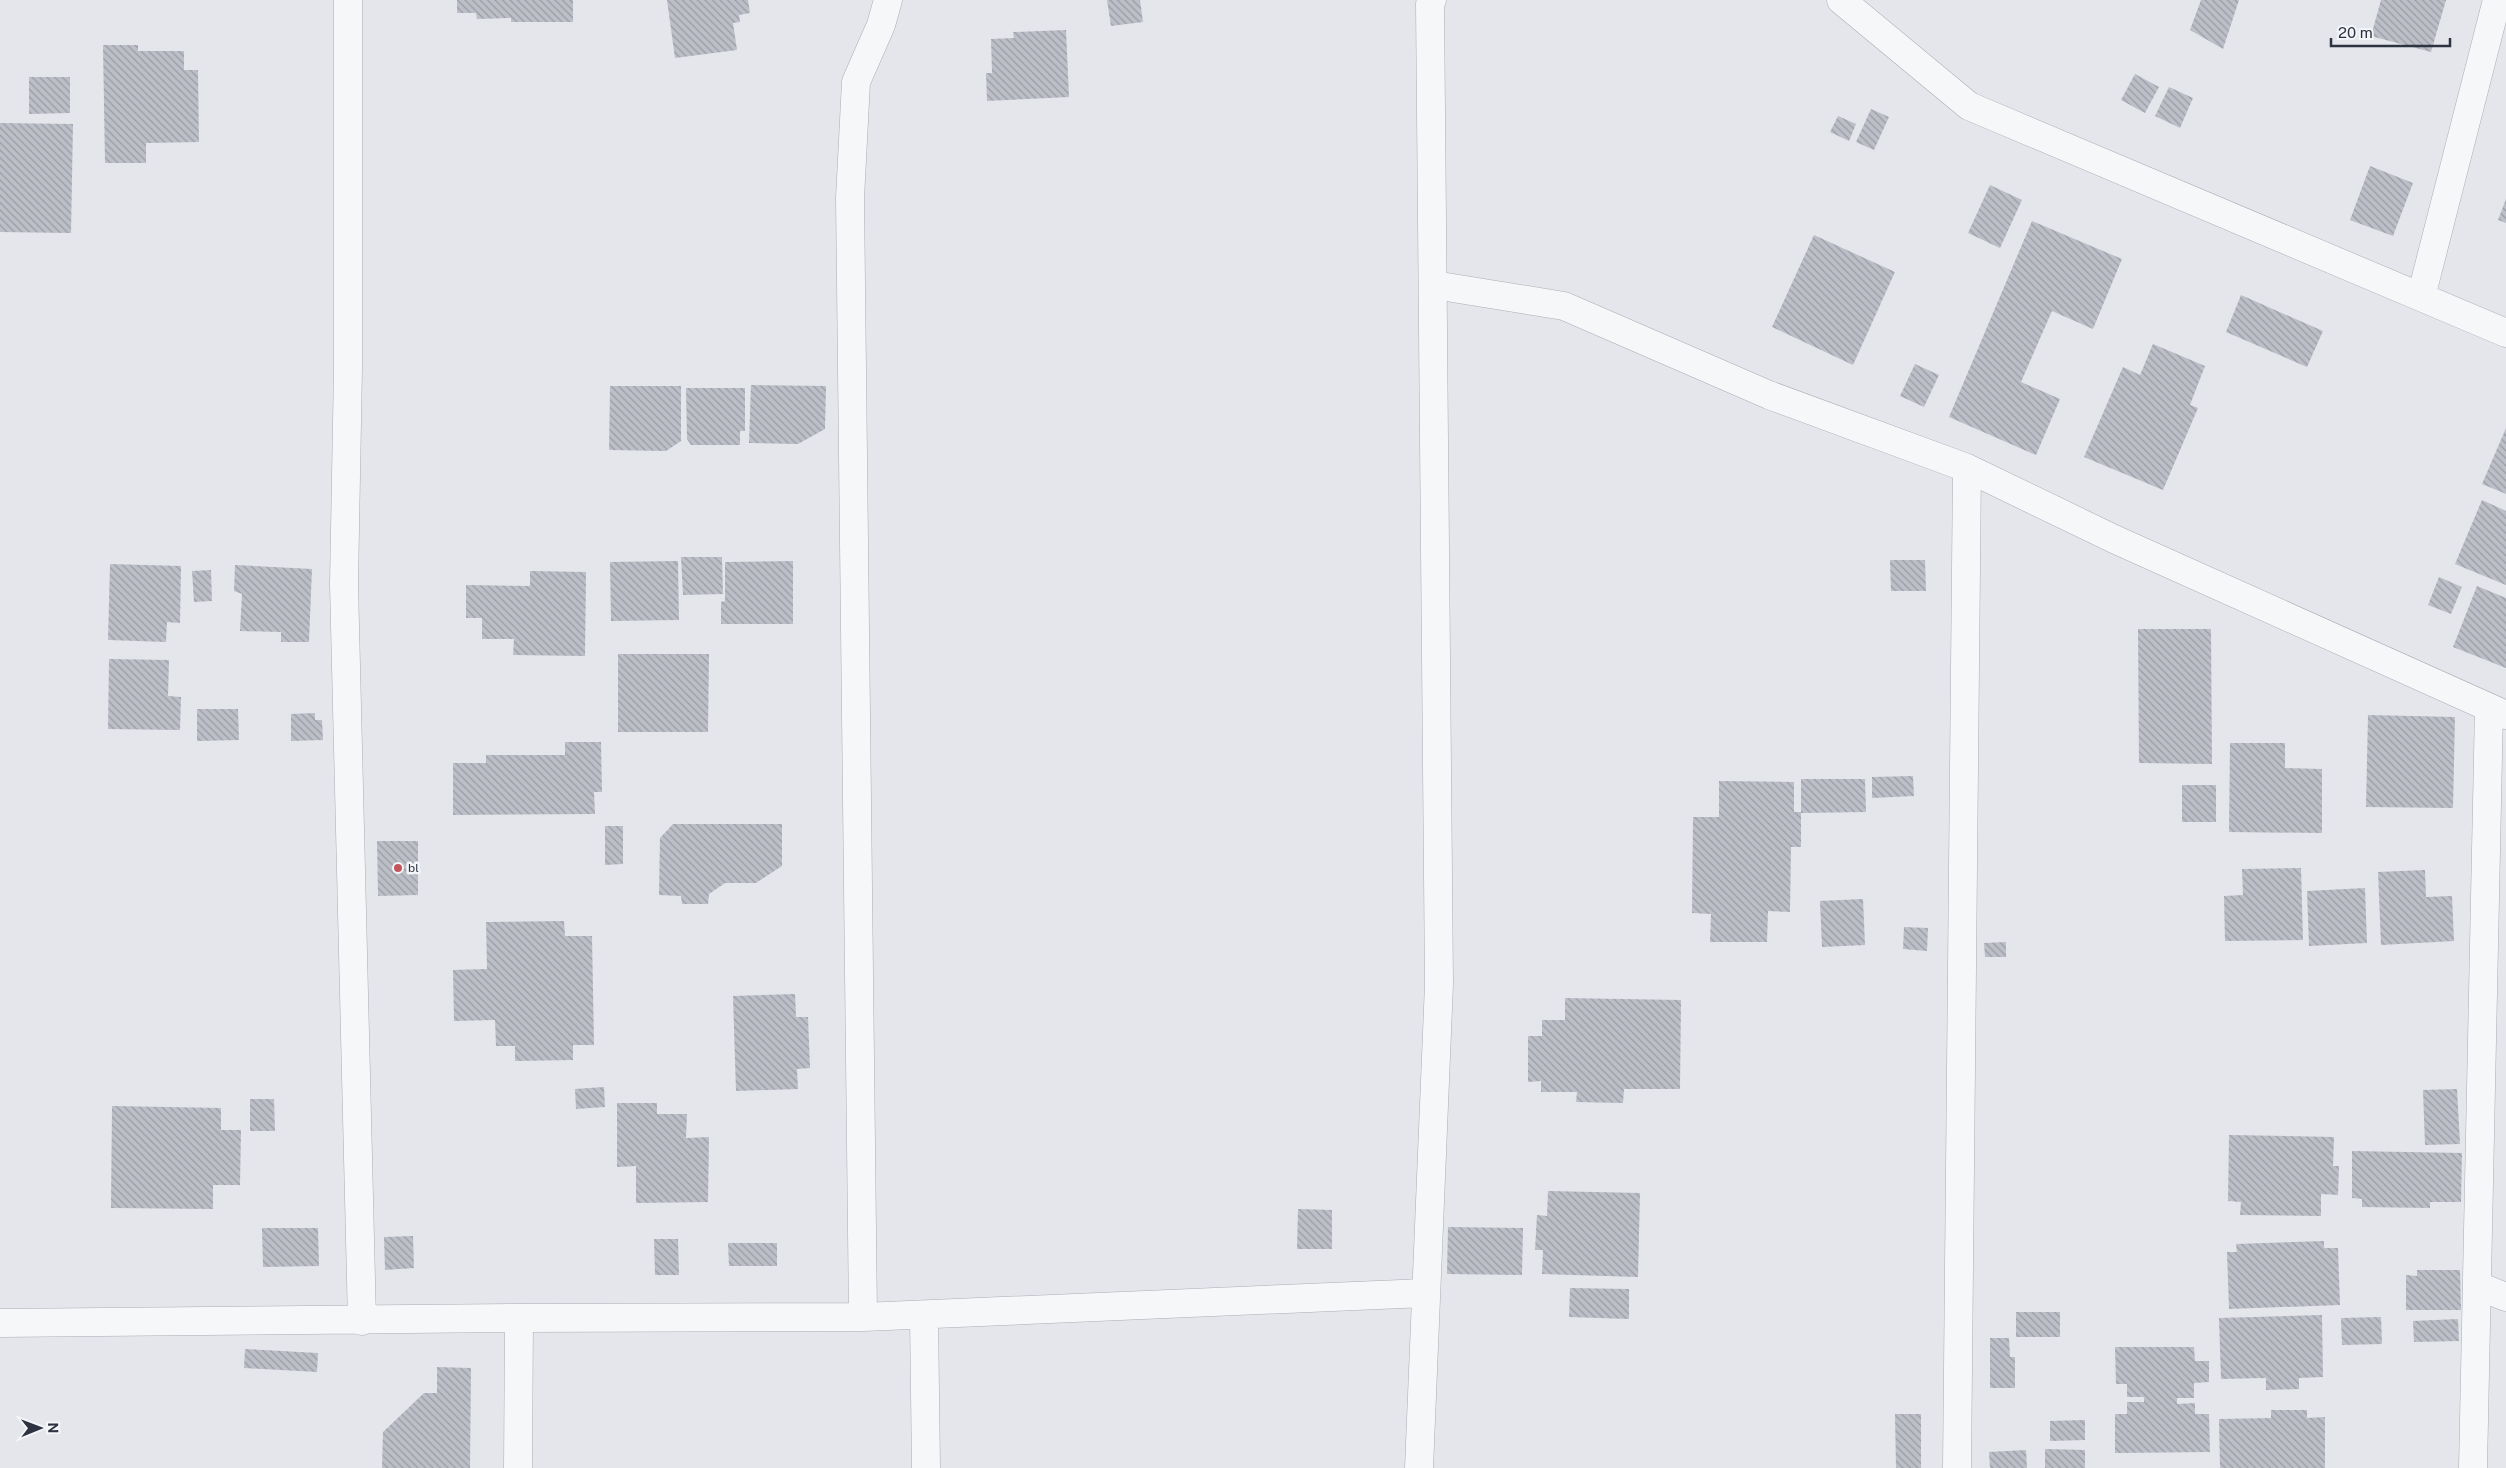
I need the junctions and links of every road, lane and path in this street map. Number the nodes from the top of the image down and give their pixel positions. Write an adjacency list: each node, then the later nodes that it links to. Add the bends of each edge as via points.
1 (348, 0): 17 (street, via 348,368 344,584)
2 (888, 0): 16 (street, via 881,25 856,82 850,198)
3 (1432, 0): 6 (street)
4 (1841, 0): 7 (street, via 1969,106)
5 (2497, 0): 7 (street)
6 (1434, 285): 9 (street, via 1564,306 1769,395); 12 (street, via 1439,984)
7 (2420, 297): 8 (street)
8 (2506, 332)
9 (1967, 468): 10 (street, via 2114,539); 22 (street)
10 (2497, 711): 11 (street)
11 (2478, 1286): 13 (street); 23 (street)
12 (1425, 1293): 14 (street); 21 (street)
13 (2506, 1297)
14 (924, 1316): 16 (street); 20 (street)
15 (519, 1318): 16 (street); 17 (street); 19 (street)
16 (863, 1318)
17 (362, 1321): 18 (street)
18 (0, 1323)
19 (518, 1468)
20 (926, 1468)
21 (1419, 1468)
22 (1957, 1468)
23 (2473, 1468)

